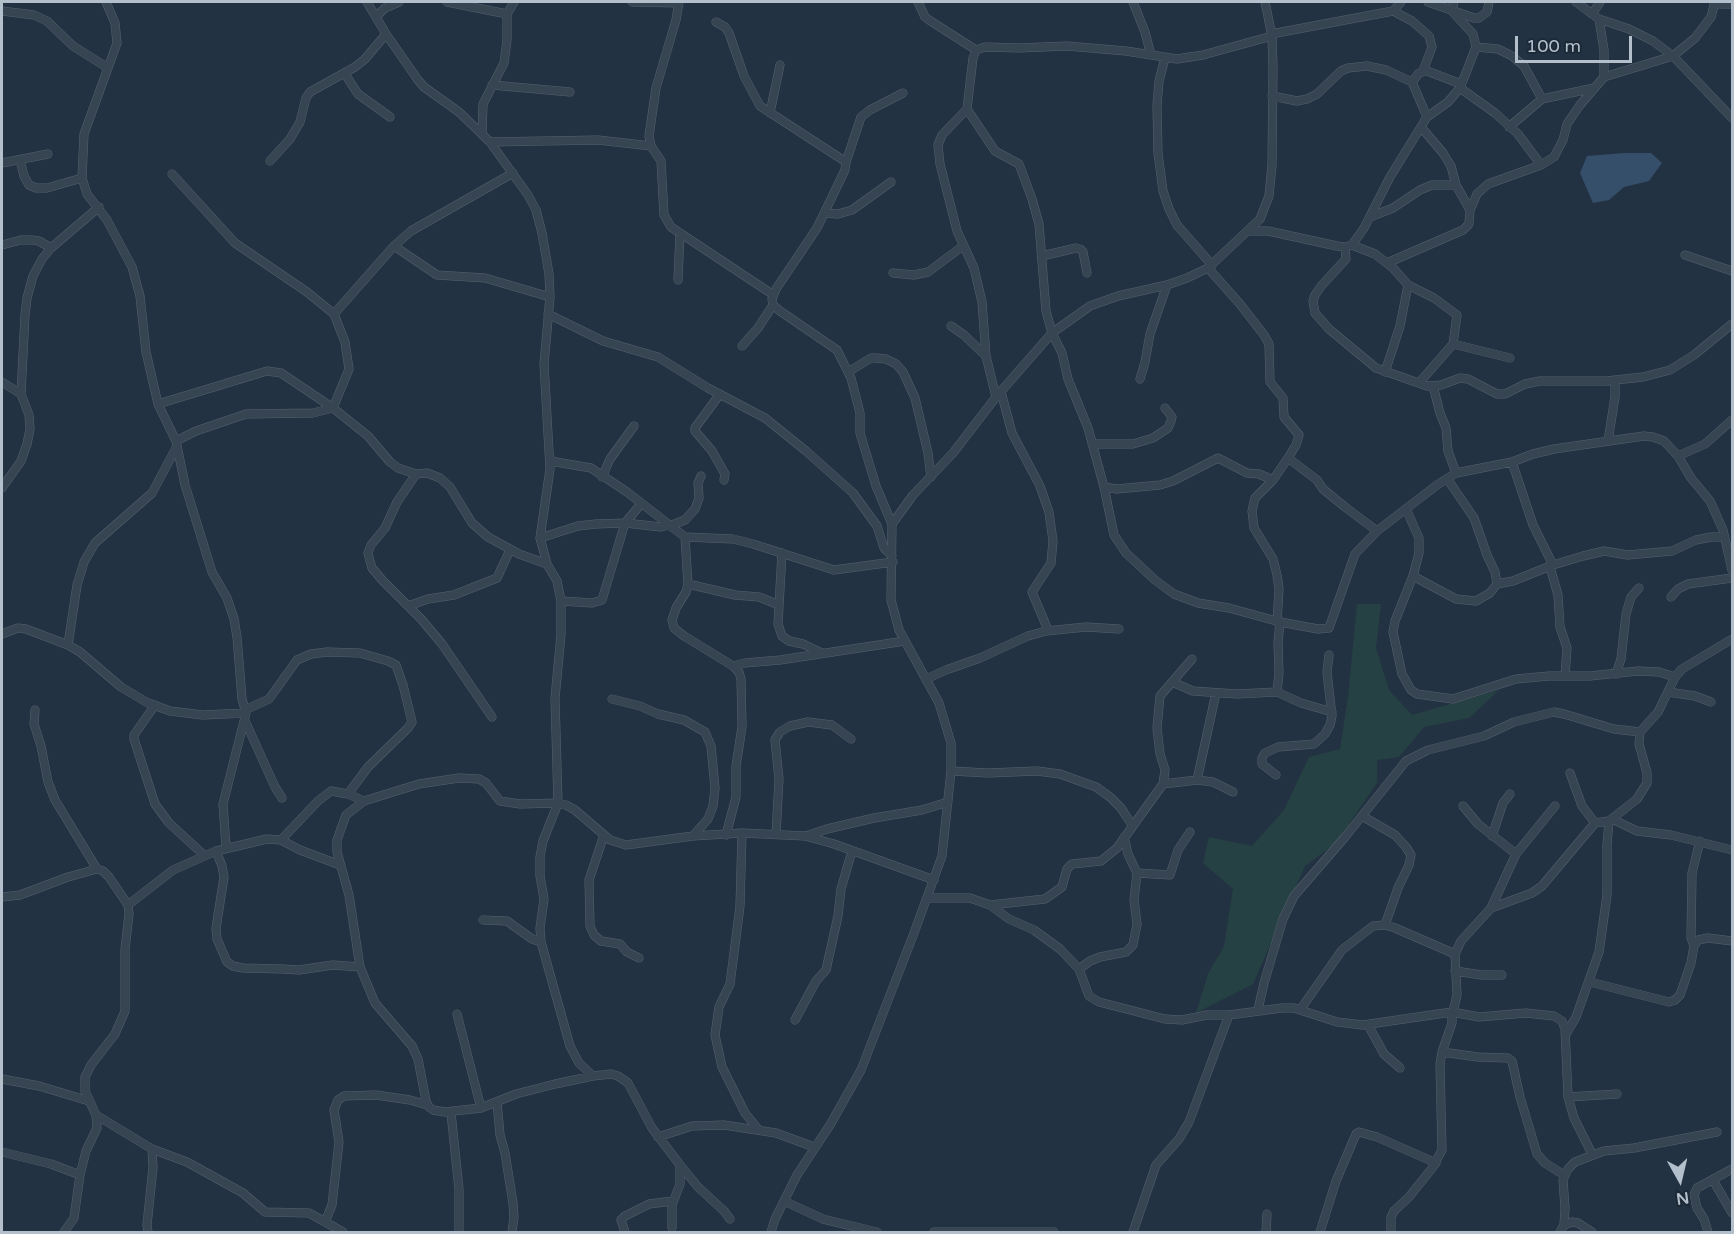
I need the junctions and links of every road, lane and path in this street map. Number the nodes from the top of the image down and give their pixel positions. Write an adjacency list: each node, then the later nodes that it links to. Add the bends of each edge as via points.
1 (106, 2): 37 (street, via 117,34)
2 (367, 2): 25 (street)
3 (399, 2): 25 (street)
4 (447, 2): 23 (street)
5 (514, 2): 23 (street)
6 (632, 2): 17 (street)
7 (679, 2): 17 (street); 27 (street)
8 (918, 2): 32 (street, via 925,17)
9 (1133, 2): 33 (street)
10 (1265, 2): 30 (street)
11 (1401, 2): 22 (street)
12 (1428, 2): 20 (street)
13 (1454, 2): 20 (street)
14 (1489, 2): 20 (street, via 1487,12 1479,18)
15 (1576, 2): 24 (street)
16 (1600, 2): 24 (street)
17 (663, 3): 27 (street)
18 (1714, 3): 19 (street); 34 (street, via 1712,17)
19 (1732, 4)
20 (1452, 10): 31 (street, via 1473,34)
21 (2, 11): 37 (street, via 34,15 47,21 73,46)
22 (1393, 11): 30 (street); 38 (street, via 1429,36 1432,47)
23 (507, 14): 42 (street, via 504,63)
24 (1592, 14): 26 (street)
25 (376, 17): 29 (street)
26 (1599, 19): 34 (street, via 1653,41); 40 (street)
27 (676, 20): 58 (street, via 656,88)
28 (716, 22): 50 (street, via 729,33 759,106)
29 (386, 34): 39 (street, via 365,59); 56 (street, via 424,87)
30 (1272, 35): 35 (street, via 1197,56); 47 (street)
31 (1476, 47): 43 (street); 48 (street, via 1498,49 1512,56 1524,66)
32 (976, 50): 33 (street, via 1058,45); 49 (street)
33 (1151, 55): 35 (street)
34 (1673, 56): 40 (street); 53 (street)
35 (1165, 58): 84 (street, via 1157,111 1163,191 1177,225)
36 (780, 65): 50 (street)
37 (108, 68): 67 (street, via 84,134)
38 (1424, 71): 41 (street); 43 (street)
39 (345, 74): 51 (street, via 358,94); 61 (street, via 310,92 300,122)
40 (1604, 77): 44 (street)
41 (1412, 82): 47 (street, via 1386,70 1355,67 1341,71 1307,99); 52 (street)
42 (492, 85): 45 (street); 56 (street, via 483,104)
43 (1461, 86): 52 (street, via 1448,102); 55 (street)
44 (1594, 88): 48 (street); 64 (street, via 1567,124 1554,157)
45 (570, 92)
46 (903, 93): 62 (street, via 861,117)
47 (1272, 96): 74 (street, via 1269,196 1260,219)
48 (1542, 99): 55 (street)
49 (967, 109): 78 (street, via 942,135 938,145); 82 (street, via 995,151 1021,168 1037,216)
50 (770, 113): 62 (street)
51 (390, 117)
52 (1427, 117): 54 (street)
53 (1732, 118)
54 (1421, 127): 69 (street, via 1451,166); 73 (street)
55 (1509, 127): 64 (street)
56 (482, 134): 57 (street)
57 (490, 142): 58 (street, via 598,140); 65 (street)
58 (651, 146): 75 (street, via 661,161 664,215)
59 (48, 154): 60 (street)
60 (20, 160): 63 (street); 67 (street, via 29,185 36,188)
61 (270, 161)
62 (846, 162): 72 (street)
63 (2, 163)
64 (1541, 165): 71 (street, via 1488,184 1477,194)
65 (513, 173): 77 (street, via 411,231); 92 (street, via 536,210)
66 (172, 174): 94 (street, via 235,243)
67 (82, 178): 70 (street, via 87,194)
68 (891, 182): 72 (street, via 852,210)
69 (1456, 185): 71 (street); 73 (street, via 1432,185)
70 (99, 207): 80 (street); 113 (street, via 137,282 146,352)
71 (1470, 210): 83 (street, via 1469,224 1463,230)
72 (824, 213): 91 (street)
73 (1370, 217): 79 (street)
74 (1249, 231): 79 (street); 84 (street)
75 (680, 233): 88 (street); 91 (street)
76 (2, 244): 80 (street, via 32,240)
77 (394, 246): 92 (street, via 437,275 485,278); 94 (street)
78 (963, 246): 86 (street, via 928,272); 101 (street, via 974,268 982,302)
79 (1349, 246): 83 (street, via 1375,254); 104 (street, via 1346,259 1315,296 1315,313 1346,344)
80 (51, 248): 110 (street, via 33,276 27,298)
81 (1685, 255): 85 (street)
82 (1042, 256): 87 (street, via 1080,249); 98 (street)
83 (1387, 263): 90 (street)
84 (1210, 266): 89 (street); 122 (street, via 1269,344 1270,382 1283,398 1284,417 1299,435)
85 (1732, 271)
86 (893, 273)
87 (1087, 273)
88 (678, 280)
89 (1167, 285): 98 (street, via 1090,306); 105 (street)
90 (1408, 285): 99 (street, via 1457,315); 104 (street)
91 (772, 294): 93 (street)
92 (550, 297): 95 (street)
93 (773, 305): 100 (street); 103 (street, via 837,350)
94 (334, 314): 114 (street, via 345,342 349,369)
95 (548, 314): 111 (street, via 595,339 658,357); 123 (street, via 544,364)
96 (1732, 324): 106 (street, via 1670,370)
97 (951, 326): 101 (street)
98 (1052, 333): 112 (street); 119 (street)
99 (1453, 344): 102 (street); 108 (street)
100 (742, 346)
101 (986, 356): 112 (street)
102 (1510, 358)
103 (848, 372): 129 (street, via 876,358 896,364 903,372 915,398); 138 (street, via 860,413 860,433)
104 (1385, 372): 108 (street)
105 (1140, 379)
106 (1616, 380): 109 (street, via 1540,381 1505,394 1460,378); 118 (street)
107 (2, 382): 110 (street)
108 (1419, 383): 109 (street)
109 (1433, 386): 125 (street)
110 (21, 394): 134 (street, via 29,416 27,444 21,461)
111 (720, 394): 130 (street, via 695,431 712,451 725,474); 146 (street, via 765,418 853,493 877,526)
112 (998, 394): 129 (street); 161 (street, via 1012,434 1040,486 1049,512 1051,563 1032,592)
113 (158, 404): 114 (street, via 275,371); 120 (street)
114 (333, 408): 120 (street, via 313,413 246,414 196,431); 126 (street, via 368,436 390,462)
115 (1165, 408): 119 (street, via 1171,421 1168,428 1153,438 1133,444)
116 (1732, 420): 121 (street, via 1705,444)
117 (634, 426): 128 (street)
118 (1608, 441): 121 (street, via 1653,437 1664,441); 124 (street, via 1554,449)
119 (1092, 444): 133 (street)
120 (176, 445): 165 (street, via 152,493 95,543 84,562); 183 (street, via 212,572 234,619)
121 (1678, 456): 143 (street, via 1710,501)
122 (1288, 458): 131 (street); 140 (street)
123 (550, 461): 128 (street, via 591,468); 141 (street)
124 (1512, 462): 125 (street); 148 (street)
125 (1456, 473): 132 (street)
126 (416, 474): 144 (street, via 440,477 472,523); 158 (street, via 368,553 372,568)
127 (702, 476): 139 (street, via 695,509 685,520)
128 (602, 477): 135 (street)
129 (931, 477): 138 (street)
130 (724, 480)
131 (1273, 480): 133 (street, via 1218,458 1173,481 1117,489); 159 (street, via 1255,498 1252,511 1254,528 1273,560 1277,575)
132 (1448, 480): 136 (street); 153 (street, via 1474,518 1496,572)
133 (1104, 487): 159 (street, via 1114,535 1126,553 1155,580 1174,594 1198,603)
134 (2, 488)
135 (641, 504): 137 (street); 139 (street)
136 (1406, 509): 140 (street); 150 (street, via 1420,543)
137 (625, 523): 139 (street); 141 (street, via 578,526); 156 (street, via 603,600)
138 (892, 524): 146 (street)
139 (669, 526): 142 (street)
140 (1377, 531): 159 (street, via 1355,554 1329,628)
141 (540, 537): 147 (street)
142 (685, 537): 145 (street, via 733,539); 152 (street)
143 (1724, 537): 148 (street, via 1696,540 1672,551 1628,555 1604,551); 149 (street)
144 (510, 550): 147 (street); 158 (street, via 497,578 454,596)
145 (783, 553): 146 (street, via 834,570); 157 (street)
146 (892, 559): 164 (street, via 891,600 898,630)
147 (547, 564): 156 (street, via 557,581)
148 (1551, 566): 153 (street); 171 (street, via 1567,648)
149 (1732, 570)
150 (1413, 576): 153 (street, via 1456,599 1470,601 1483,598); 171 (street, via 1393,632 1402,674 1417,694 1453,699 1516,679)
151 (1732, 578): 155 (street, via 1688,584)
152 (688, 584): 157 (street, via 759,597); 169 (street, via 672,620 674,628)
153 (1497, 584)
154 (1639, 588): 170 (street, via 1631,597 1626,614)
155 (1671, 597)
156 (561, 601): 197 (street, via 555,698)
157 (779, 605): 166 (street, via 782,636)
158 (408, 606): 184 (street, via 442,644)
159 (1279, 622): 175 (street)
160 (1119, 629): 161 (street)
161 (1048, 630): 173 (street)
162 (2, 634): 165 (street, via 26,629)
163 (1732, 639): 172 (street)
164 (905, 641): 166 (street); 173 (street)
165 (68, 645): 180 (street, via 121,687)
166 (823, 654): 169 (street)
167 (1329, 655): 182 (street)
168 (1192, 659): 174 (street)
169 (734, 666): 208 (street, via 741,679 742,727 736,797)
170 (1616, 674): 171 (street); 172 (street, via 1659,672)
171 (1565, 676)
172 (1675, 677): 176 (street)
173 (926, 679): 187 (street, via 939,703 951,742)
174 (1172, 682): 177 (street, via 1193,692); 191 (street, via 1158,704)
175 (1277, 692): 177 (street); 182 (street)
176 (1668, 692): 179 (street); 185 (street, via 1658,712)
177 (1216, 693): 190 (street)
178 (612, 699): 210 (street, via 684,720 705,732 711,746 713,806 708,819)
179 (1711, 702)
180 (154, 705): 183 (street, via 203,715); 221 (street, via 134,739 155,804 169,823)
181 (35, 710): 223 (street, via 34,724 55,800)
182 (1332, 712): 189 (street, via 1330,725 1314,744 1278,747 1265,753 1262,765)
183 (245, 715): 193 (street, via 269,699 297,660 311,654 360,653 396,665 412,722); 195 (street); 216 (street, via 223,804)
184 (492, 717)
185 (1640, 732): 201 (street, via 1554,712 1514,722 1484,736 1418,753 1406,761); 202 (street, via 1647,783 1636,799)
186 (851, 739): 209 (street, via 832,725 808,722 780,732 775,740 779,779)
187 (951, 771): 198 (street); 204 (street, via 1060,774 1096,787 1110,797)
188 (1570, 773): 203 (street, via 1582,806)
189 (1276, 775)
190 (1197, 780): 191 (street); 192 (street)
191 (1163, 784): 204 (street)
192 (1233, 792)
193 (348, 794): 196 (street); 214 (street, via 326,794)
194 (1510, 794): 212 (street)
195 (282, 798)
196 (364, 801): 197 (street, via 419,784 459,778 479,779 500,801); 222 (street, via 346,815 337,840)
197 (558, 802): 207 (street, via 575,810); 234 (street, via 540,856 544,899)
198 (948, 802): 211 (street); 225 (street, via 942,856)
199 (1463, 806): 212 (street)
200 (1556, 806): 220 (street)
201 (1362, 816): 232 (street, via 1395,835 1410,855); 243 (street, via 1294,896 1283,920)
202 (1611, 820): 203 (street); 215 (street, via 1637,831); 242 (street, via 1604,930)
203 (1595, 823): 230 (street, via 1542,886)
204 (1132, 825): 213 (street)
205 (1190, 832): 224 (street, via 1178,850 1170,875)
206 (742, 833): 208 (street); 209 (street); 263 (street, via 740,906 730,984 719,1007 715,1035 722,1067 745,1113)
207 (604, 835): 210 (street, via 626,845); 237 (street, via 589,880 590,926 601,941 620,944)
208 (726, 835): 210 (street)
209 (776, 835): 211 (street)
210 (693, 836)
211 (805, 836): 219 (street)
212 (1492, 836): 220 (street)
213 (1124, 837): 224 (street); 229 (street, via 1101,861 1068,866 1062,887 1051,896)
214 (281, 840): 216 (street, via 267,838); 222 (street)
215 (1700, 841): 217 (street); 235 (street, via 1692,873)
216 (226, 847): 218 (street)
217 (1732, 850)
218 (216, 851): 221 (street); 238 (street, via 224,877 217,939 227,962 243,968)
219 (852, 851): 225 (street); 248 (street, via 826,970)
220 (1516, 854): 230 (street)
221 (205, 856): 228 (street, via 174,870)
222 (340, 865): 238 (street, via 349,895)
223 (98, 869): 226 (street, via 20,895); 228 (street, via 109,877)
224 (1137, 873): 239 (street, via 1133,945 1126,952 1100,957)
225 (934, 880): 227 (street)
226 (2, 897)
227 (927, 898): 229 (street, via 970,898); 266 (street, via 861,1070)
228 (128, 905): 257 (street, via 125,1011 115,1034 85,1077)
229 (990, 905): 239 (street, via 1034,930)
230 (1491, 908): 236 (street, via 1461,941)
231 (483, 920): 234 (street, via 507,921)
232 (1385, 925): 236 (street); 244 (street, via 1373,926 1342,950)
233 (1732, 941): 235 (street, via 1708,938 1698,940)
234 (541, 942): 253 (street, via 570,1046 579,1063)
235 (1694, 946): 242 (street, via 1687,976 1675,1000 1664,1002)
236 (1455, 954): 240 (street)
237 (639, 958)
238 (360, 967): 259 (street, via 375,1003 412,1046)
239 (1079, 969): 247 (street, via 1089,996 1099,1002 1165,1019)
240 (1455, 970): 241 (street); 245 (street, via 1457,995)
241 (1503, 975)
242 (1590, 982): 250 (street)
243 (1258, 1010): 244 (street); 247 (street)
244 (1300, 1010): 249 (street, via 1337,1022)
245 (1453, 1012): 249 (street); 250 (street, via 1479,1017 1526,1013 1554,1016 1564,1025); 251 (street)
246 (457, 1014): 260 (street)
247 (1229, 1015): 295 (street, via 1189,1122 1156,1166)
248 (795, 1020)
249 (1368, 1025): 252 (street, via 1384,1054)
250 (1565, 1036): 256 (street)
251 (1442, 1052): 270 (street, via 1442,1150); 274 (street, via 1512,1061 1537,1154)
252 (1400, 1068)
253 (593, 1076): 258 (street); 265 (street, via 611,1074 628,1083)
254 (2, 1079): 257 (street)
255 (1617, 1094): 256 (street)
256 (1568, 1097): 269 (street)
257 (88, 1101): 262 (street)
258 (497, 1102): 260 (street); 289 (street, via 513,1203)
259 (428, 1105): 261 (street); 281 (street, via 375,1095 344,1096 338,1100 334,1110 339,1143)
260 (481, 1108): 261 (street)
261 (451, 1113): 288 (street)
262 (96, 1114): 267 (street); 273 (street, via 97,1128)
263 (758, 1129): 265 (street, via 692,1126); 266 (street)
264 (1717, 1132): 269 (street)
265 (658, 1137): 271 (street)
266 (814, 1147): 277 (street)
267 (152, 1149): 281 (street, via 187,1162 243,1193 266,1212 309,1213); 286 (street)
268 (2, 1152): 273 (street)
269 (1592, 1154): 274 (street, via 1575,1162)
270 (1436, 1163): 296 (street, via 1359,1132 1336,1181); 297 (street, via 1394,1211)
271 (680, 1165): 276 (street, via 680,1184); 280 (street)
272 (1732, 1169): 275 (street)
273 (80, 1175): 285 (street, via 75,1218)
274 (1564, 1175): 283 (street)
275 (1713, 1180): 278 (street); 299 (street, via 1697,1188 1694,1195)
276 (673, 1201): 282 (street); 290 (street, via 649,1204 625,1216 621,1220)
277 (784, 1201): 291 (street); 292 (street, via 823,1219)
278 (1732, 1212)
279 (1267, 1214): 284 (street)
280 (730, 1219)
281 (327, 1226): 287 (street)
282 (672, 1228)
283 (1562, 1229): 298 (street, via 1578,1222)
284 (1267, 1232)
285 (64, 1233)
286 (148, 1233)
287 (343, 1233)
288 (459, 1233)
289 (512, 1233)
290 (626, 1233)
291 (771, 1233)
292 (877, 1233)
293 (934, 1233): 294 (street)
294 (1054, 1233)
295 (1133, 1233)
296 (1320, 1233)
297 (1391, 1233)
298 (1592, 1233)
299 (1708, 1233)

